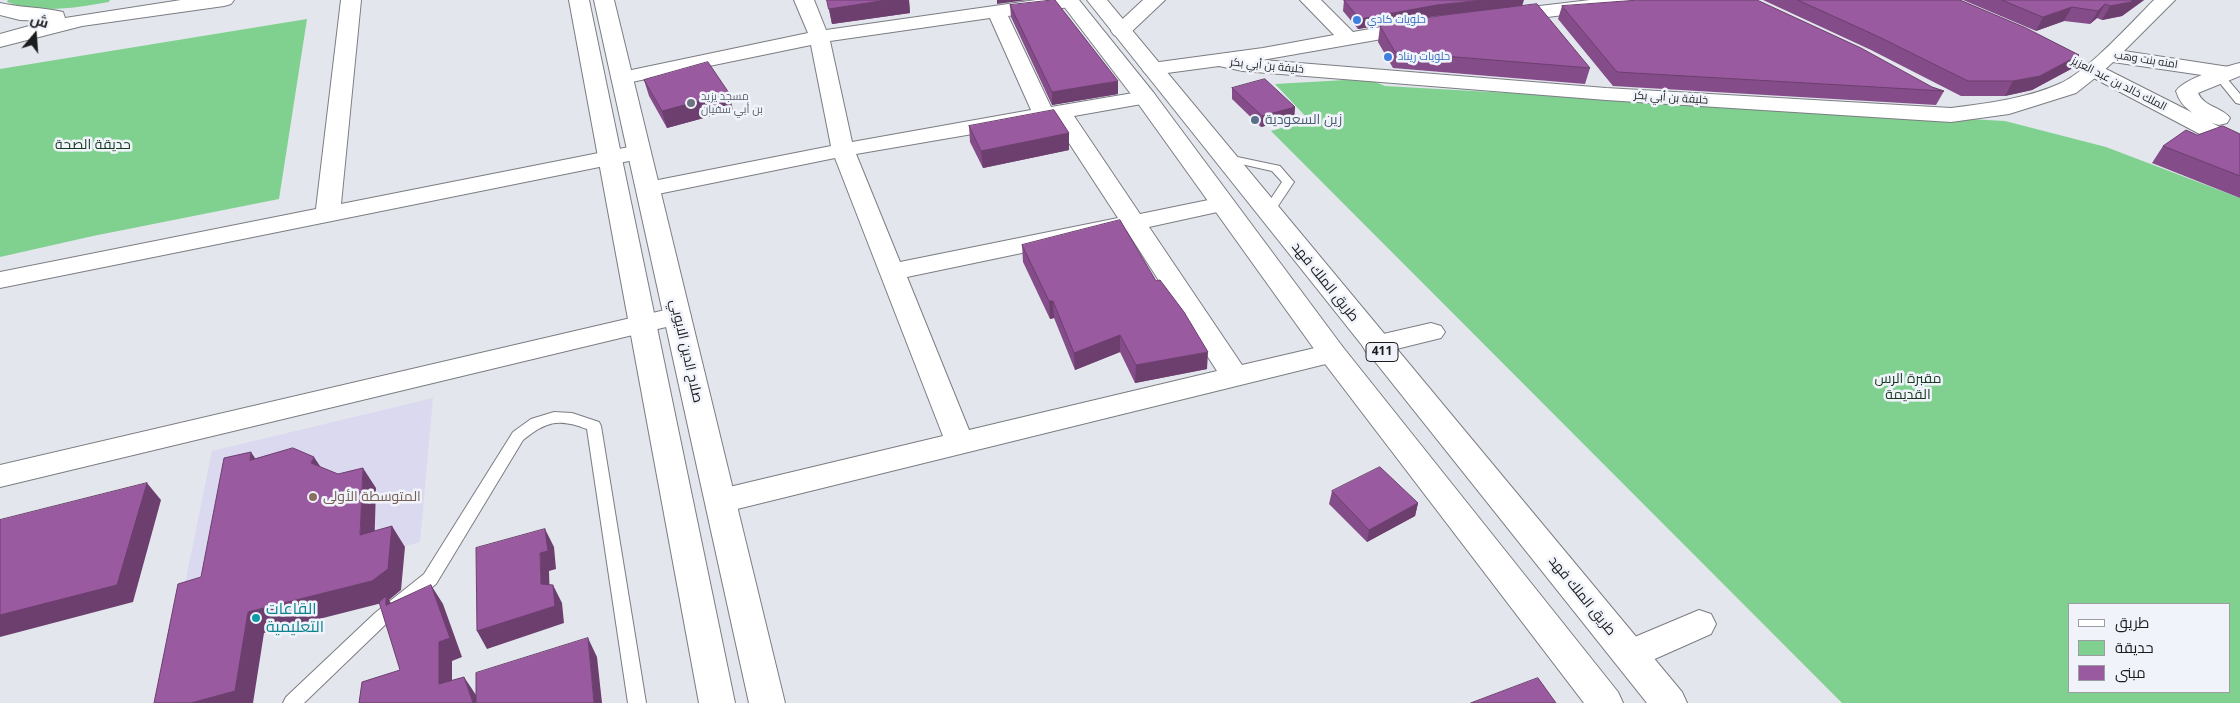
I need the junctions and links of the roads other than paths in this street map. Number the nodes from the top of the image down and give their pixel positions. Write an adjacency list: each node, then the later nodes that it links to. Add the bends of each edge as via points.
1 (169, 0): 14 (street, via 63,16 20,14)
2 (224, 0): 22 (street, via 64,23)
3 (579, 0): 41 (street)
4 (604, 0): 29 (street, صلاح الدين الايوبي)
5 (804, 0): 20 (street)
6 (1069, 0): 15 (street); 32 (street)
7 (1155, 0): 19 (street)
8 (1638, 0): 16 (street)
9 (2165, 0): 23 (street, امنه بنت وهب)
10 (1102, 2): 19 (street, طريق الملك فهد / 411)
11 (346, 3): 45 (street)
12 (1313, 3): 13 (street); 21 (street)
13 (1342, 3)
14 (0, 9)
15 (996, 11): 20 (street); 35 (street)
16 (1540, 13): 17 (street)
17 (1492, 17)
18 (1435, 24): 21 (street, خليفة بن أبي بكر)
19 (1121, 31): 26 (street, طريق الملك فهد / 411)
20 (819, 37): 29 (street); 38 (street)
21 (1349, 39): 24 (street, خليفة بن أبي بكر)
22 (0, 41)
23 (2109, 55): 25 (street, خليفة بن أبي بكر); 28 (street, امنه بنت وهب)
24 (1219, 60): 26 (street, خليفة بن أبي بكر); 30 (street, خليفة بن أبي بكر, via 1411,80)
25 (2085, 66): 34 (street, خليفة بن أبي بكر, via 2068,88 2009,107); 37 (street, الملك خالد بن عبد العزيز)
26 (1152, 69): 40 (street, طريق الملك فهد / 411)
27 (1587, 72): 30 (street)
28 (2230, 73): 33 (lane); 36 (street, الملك خالد بن عبد العزيز, via 2187,91 2188,99 2199,108)
29 (622, 78): 39 (street, صلاح الدين الايوبي)
30 (1606, 94): 34 (street, خليفة بن أبي بكر, via 1951,115)
31 (1934, 95): 34 (street)
32 (1145, 97): 35 (street); 43 (street)
33 (2240, 101)
34 (1978, 111)
35 (1052, 113): 38 (street); 46 (street)
36 (2240, 128)
37 (2240, 146)
38 (843, 150): 42 (street); 47 (street)
39 (639, 152): 41 (street); 42 (street, صلاح الدين الايوبي)
40 (1224, 157): 44 (street, طريق الملك فهد / 411); 44 (lane, via 1276,168 1288,182)
41 (610, 158): 45 (street); 50 (street)
42 (648, 189): 49 (street, صلاح الدين الايوبي)
43 (1222, 202): 44 (street); 46 (street); 53 (street)
44 (1260, 202): 52 (street, طريق الملك فهد / 411)
45 (328, 214): 48 (street)
46 (1132, 223): 47 (street); 54 (street)
47 (892, 272): 55 (street)
48 (0, 280)
49 (678, 316): 50 (street); 57 (street, صلاح الدين الايوبي)
50 (643, 324): 56 (street); 62 (street)
51 (1431, 332): 52 (street)
52 (1376, 345): 59 (street, طريق الملك فهد / 411)
53 (1332, 353): 54 (street); 64 (street)
54 (1235, 376): 55 (street)
55 (960, 442): 57 (street)
56 (0, 476)
57 (721, 501): 63 (street, صلاح الدين الايوبي)
58 (1699, 624): 59 (street)
59 (1630, 655): 65 (street, طريق الملك فهد / 411)
60 (292, 703): 61 (lane, via 381,618 430,579 518,436 532,423 554,417 577,418 594,426)
61 (637, 703)
62 (717, 703)
63 (767, 703)
64 (1605, 703)
65 (1669, 703)

